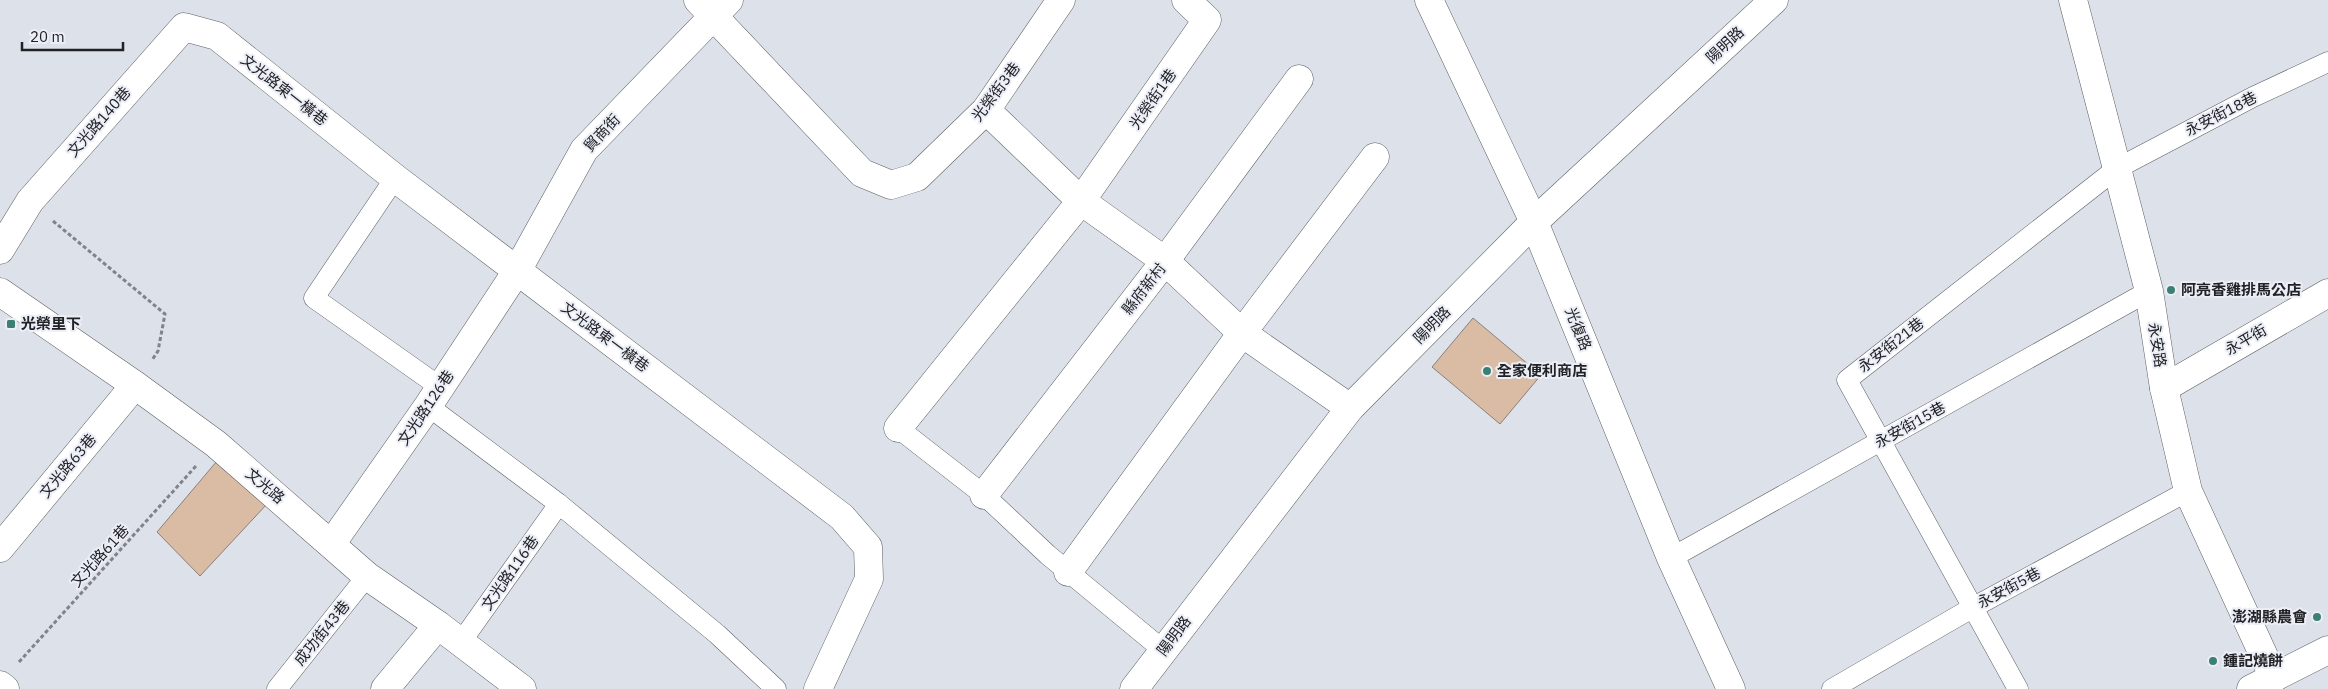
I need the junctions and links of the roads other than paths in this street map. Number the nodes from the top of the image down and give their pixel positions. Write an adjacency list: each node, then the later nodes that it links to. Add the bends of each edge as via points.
1 (1061, 0): 10 (street, 光榮街3巷)
2 (1186, 0): 15 (street, 光榮街1巷, via 1208,20)
3 (1429, 0): 16 (street, 光復路)
4 (1774, 0): 16 (street, 陽明路)
5 (2073, 0): 12 (street, 永安路)
6 (714, 5): 14 (street, 貿商街, via 862,173); 19 (street, 貿商街, via 584,150)
7 (217, 36): 13 (street, 文光路東一橫巷); 17 (street, 文光路140巷, via 184,26 30,201)
8 (2328, 62): 12 (lane, 永安街18巷, via 2253,97)
9 (1299, 79): 18 (street, 縣府新村)
10 (986, 110): 14 (street, 光榮街3巷, via 917,177); 15 (street)
11 (1376, 157): 23 (street)
12 (2116, 169): 20 (street, 永安路); 29 (lane, 永安街21巷, via 1847,380)
13 (395, 178): 19 (street, 文光路東一橫巷); 26 (lane, via 314,298)
14 (891, 185)
15 (1081, 202): 18 (street); 28 (street)
16 (1534, 222): 27 (street, 陽明路); 35 (street, 光復路)
17 (0, 250)
18 (1165, 261): 23 (street); 31 (street, 縣府新村)
19 (516, 270): 26 (street, 文光路126巷); 48 (street, 文光路東一橫巷, via 842,517 868,547 869,579)
20 (2149, 291): 25 (street, 永安路); 29 (lane, 永安街15巷)
21 (0, 292): 24 (street, 文光路)
22 (2328, 293): 25 (street, 永平街)
23 (1242, 334): 27 (street); 36 (street)
24 (135, 384): 33 (street, 文光路, via 216,444); 34 (street, 文光路63巷)
25 (2164, 388): 30 (street, 永安路)
26 (434, 397): 32 (lane); 33 (street, 文光路126巷)
27 (1350, 408): 41 (street, 陽明路)
28 (898, 428): 31 (lane)
29 (1881, 442): 35 (lane, 永安街15巷); 38 (lane, 永安街21巷)
30 (2188, 491): 38 (lane, 永安街5巷); 43 (street, 永安路)
31 (984, 495): 36 (lane)
32 (559, 504): 40 (lane, 文光路116巷); 47 (lane, via 717,634)
33 (332, 544): 37 (street, 文光路)
34 (0, 548)
35 (1671, 558): 50 (street, 光復路)
36 (1068, 572): 41 (lane)
37 (367, 576): 39 (street, 文光路); 44 (lane, 成功街43巷)
38 (1972, 608): 51 (lane, 永安街5巷); 52 (lane, 永安街21巷)
39 (438, 625): 40 (street, 文光路); 45 (street)
40 (461, 642): 46 (street, 文光路)
41 (1163, 650): 49 (street, 陽明路)
42 (2328, 650): 43 (street)
43 (2258, 686)
44 (277, 689)
45 (385, 689)
46 (522, 689)
47 (776, 689)
48 (818, 689)
49 (1134, 689)
50 (1731, 689)
51 (1832, 689)
52 (2018, 689)

